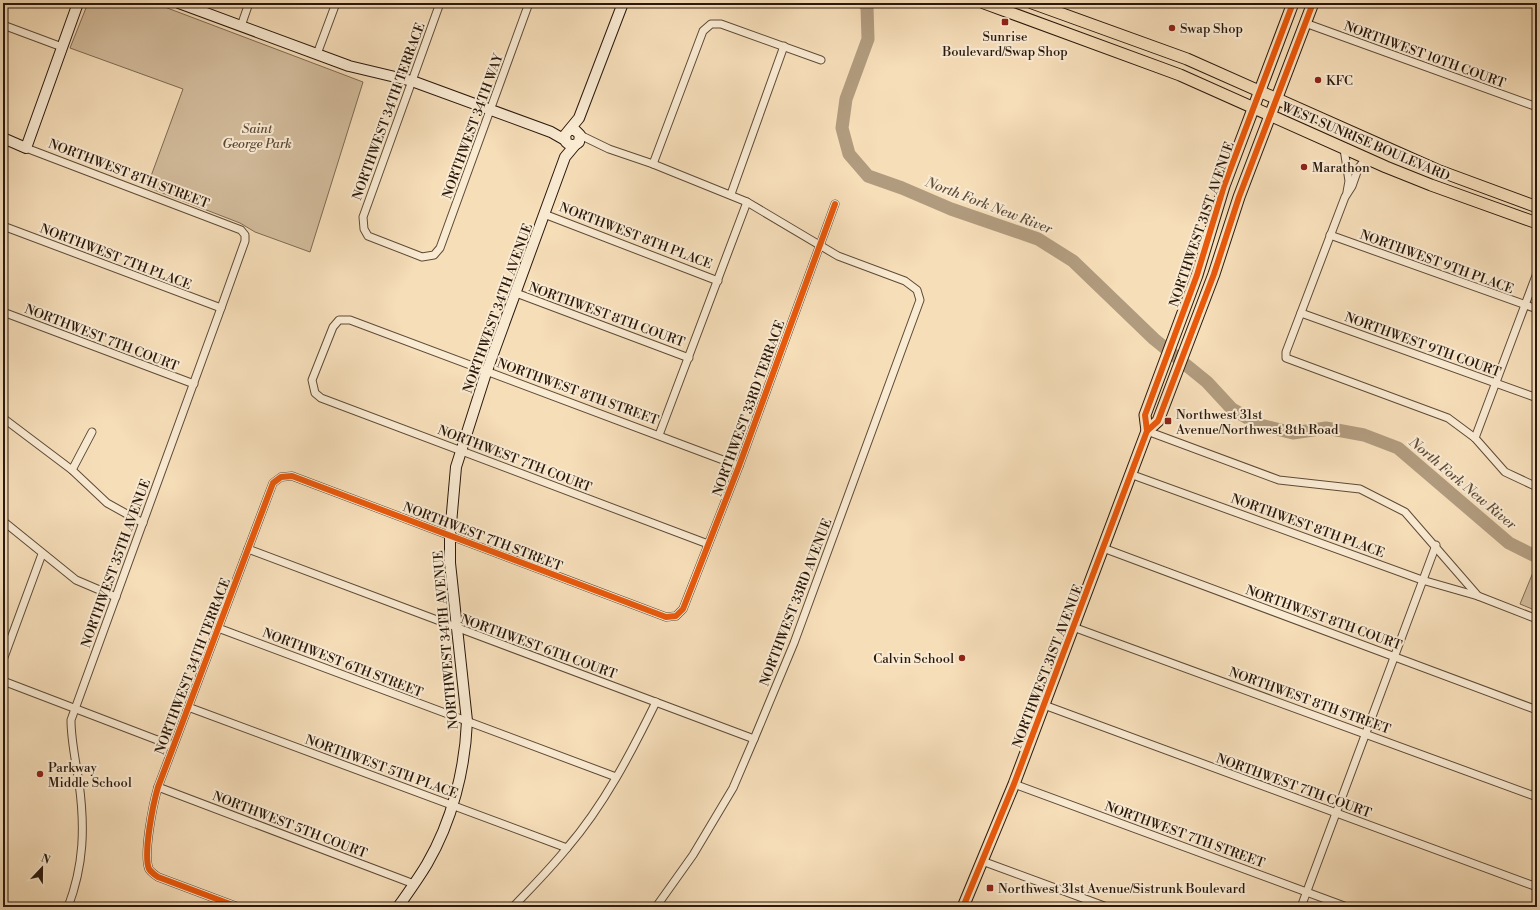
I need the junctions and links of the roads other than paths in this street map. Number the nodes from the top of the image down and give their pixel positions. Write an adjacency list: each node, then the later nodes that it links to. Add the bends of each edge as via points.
1 (78, 3): 16 (street)
2 (179, 3): 14 (street)
3 (249, 3): 14 (street)
4 (336, 3): 17 (street)
5 (440, 3): 19 (street, NORTHWEST 34TH TERRACE)
6 (529, 3): 24 (street, NORTHWEST 34TH WAY)
7 (623, 3): 26 (street)
8 (984, 3): 23 (main road, WEST SUNRISE BOULEVARD, via 1180,75)
9 (1032, 3): 20 (main road, WEST SUNRISE BOULEVARD, via 1187,59)
10 (1293, 3): 20 (main road, NORTHWEST 31ST AVENUE)
11 (1313, 3): 12 (main road, NORTHWEST 31ST AVENUE)
12 (1305, 24): 21 (main road, NORTHWEST 31ST AVENUE); 22 (street, NORTHWEST 10TH COURT)
13 (3, 25): 16 (street)
14 (241, 26): 17 (street)
15 (784, 46): 18 (street); 31 (street, via 721,24 711,24 703,31); 32 (street)
16 (62, 47): 28 (street)
17 (317, 54): 19 (street, via 350,66)
18 (821, 60)
19 (412, 81): 24 (street); 43 (street, NORTHWEST 34TH TERRACE, via 363,217 364,229 368,236 422,257)
20 (1260, 90): 21 (main road, WEST SUNRISE BOULEVARD); 23 (main road, NORTHWEST 31ST AVENUE)
21 (1276, 98): 25 (main road, NORTHWEST 31ST AVENUE); 36 (main road, WEST SUNRISE BOULEVARD, via 1431,167)
22 (1537, 107)
23 (1253, 108): 25 (main road, WEST SUNRISE BOULEVARD); 45 (main road, NORTHWEST 31ST AVENUE, via 1224,186)
24 (491, 110): 26 (street, via 560,136); 43 (street, NORTHWEST 34TH WAY, via 440,248)
25 (1269, 116): 29 (main road, WEST SUNRISE BOULEVARD); 48 (main road, NORTHWEST 31ST AVENUE)
26 (572, 137): 31 (street); 37 (street, NORTHWEST 34TH AVENUE)
27 (3, 138): 28 (street, NORTHWEST 8TH STREET)
28 (26, 148): 40 (street, NORTHWEST 8TH STREET, via 241,230)
29 (1344, 149): 30 (main road, WEST SUNRISE BOULEVARD); 33 (street, via 1349,181)
30 (1366, 158): 33 (street, via 1358,168); 38 (main road, WEST SUNRISE BOULEVARD, via 1431,185)
31 (653, 164): 32 (street)
32 (731, 194): 34 (street)
33 (1347, 194): 41 (street)
34 (747, 202): 42 (street); 46 (street)
35 (835, 204): 42 (street, NORTHWEST 33RD TERRACE)
36 (1537, 207)
37 (544, 214): 46 (street, NORTHWEST 8TH PLACE); 47 (street, NORTHWEST 34TH AVENUE)
38 (1536, 223)
39 (3, 226): 50 (street, NORTHWEST 7TH PLACE)
40 (245, 235): 50 (street, NORTHWEST 35TH AVENUE)
41 (1330, 235): 49 (street, NORTHWEST 9TH PLACE); 53 (street)
42 (819, 246): 66 (street, NORTHWEST 33RD TERRACE); 97 (street, NORTHWEST 33RD AVENUE, via 838,256 905,281 917,290 920,300 794,643)
43 (434, 255)
44 (1537, 273): 49 (street)
45 (1197, 275): 48 (main road, via 1198,286); 61 (main road, NORTHWEST 31ST AVENUE, via 1145,416)
46 (718, 281): 54 (street)
47 (516, 293): 54 (street, NORTHWEST 8TH COURT); 55 (street, NORTHWEST 34TH AVENUE)
48 (1204, 300): 61 (main road, NORTHWEST 31ST AVENUE, via 1158,421)
49 (1525, 304): 51 (street, NORTHWEST 9TH PLACE); 57 (street)
50 (221, 308): 56 (street, NORTHWEST 35TH AVENUE)
51 (1537, 309)
52 (3, 312): 56 (street, NORTHWEST 7TH COURT)
53 (1301, 313): 57 (street, NORTHWEST 9TH COURT); 64 (street, via 1286,358 1448,418)
54 (689, 358): 63 (street)
55 (487, 371): 58 (street, NORTHWEST 8TH STREET, via 350,320 339,320 333,327 312,380); 63 (street, NORTHWEST 8TH STREET); 65 (street, NORTHWEST 34TH AVENUE)
56 (194, 384): 72 (street, NORTHWEST 35TH AVENUE)
57 (1495, 384): 59 (street, NORTHWEST 9TH COURT); 64 (street)
58 (315, 393): 65 (street, NORTHWEST 7TH COURT, via 321,398)
59 (1537, 398)
60 (3, 418): 67 (street)
61 (1147, 431): 68 (main road, NORTHWEST 31ST AVENUE); 75 (street, via 1279,480 1360,489 1405,512)
62 (92, 432): 67 (street)
63 (659, 435): 66 (street, NORTHWEST 8TH STREET)
64 (1475, 438): 70 (street, via 1505,472)
65 (460, 450): 73 (street, NORTHWEST 34TH AVENUE); 74 (street, NORTHWEST 7TH COURT)
66 (739, 466): 74 (street, NORTHWEST 33RD TERRACE)
67 (72, 470): 72 (street, via 107,502)
68 (1130, 474): 76 (main road, NORTHWEST 31ST AVENUE); 79 (street, NORTHWEST 8TH PLACE)
69 (281, 477): 73 (street, NORTHWEST 7TH STREET, via 292,476); 77 (street, NORTHWEST 34TH TERRACE, via 273,482)
70 (1537, 487)
71 (3, 521): 78 (street)
72 (143, 522): 81 (street, NORTHWEST 35TH AVENUE)
73 (450, 535): 82 (street, NORTHWEST 7TH STREET, via 666,618); 86 (street, NORTHWEST 34TH AVENUE)
74 (708, 544): 82 (street, NORTHWEST 33RD TERRACE, via 683,609)
75 (1436, 545): 79 (street); 80 (street)
76 (1103, 548): 84 (main road, NORTHWEST 31ST AVENUE); 87 (street, NORTHWEST 8TH COURT)
77 (248, 549): 85 (street, NORTHWEST 34TH TERRACE); 86 (street, NORTHWEST 6TH COURT)
78 (42, 554): 81 (street, via 76,580); 88 (street)
79 (1422, 580): 80 (street, NORTHWEST 8TH PLACE); 87 (street)
80 (1478, 596): 83 (street, NORTHWEST 8TH PLACE)
81 (116, 597): 93 (street, NORTHWEST 35TH AVENUE)
82 (676, 616)
83 (1537, 619)
84 (1073, 627): 91 (main road, NORTHWEST 31ST AVENUE); 96 (street, NORTHWEST 8TH STREET)
85 (218, 628): 92 (street, NORTHWEST 34TH TERRACE); 95 (street, NORTHWEST 6TH STREET)
86 (456, 628): 90 (street, NORTHWEST 6TH COURT); 95 (street, NORTHWEST 34TH AVENUE)
87 (1396, 656): 94 (street, NORTHWEST 8TH COURT); 96 (street)
88 (3, 660)
89 (3, 682): 93 (street)
90 (656, 702): 97 (street, NORTHWEST 6TH COURT); 99 (street)
91 (1044, 705): 100 (main road, NORTHWEST 31ST AVENUE); 104 (street, NORTHWEST 7TH COURT)
92 (188, 707): 98 (street, NORTHWEST 34TH TERRACE); 103 (street, NORTHWEST 5TH PLACE)
93 (74, 708): 98 (street); 110 (street, NORTHWEST 35TH AVENUE, via 71,735 80,798 82,860)
94 (1537, 710)
95 (467, 721): 99 (street, NORTHWEST 6TH STREET); 103 (street, NORTHWEST 34TH AVENUE, via 462,765)
96 (1366, 734): 102 (street, NORTHWEST 8TH STREET); 104 (street)
97 (754, 739): 114 (street, NORTHWEST 33RD AVENUE, via 733,788 693,855)
98 (173, 746): 101 (street, NORTHWEST 34TH TERRACE)
99 (616, 777): 105 (street, via 594,813)
100 (1014, 784): 106 (main road, NORTHWEST 31ST AVENUE); 109 (street, NORTHWEST 7TH STREET)
101 (158, 788): 107 (street, NORTHWEST 5TH COURT); 111 (street, NORTHWEST 34TH TERRACE, via 146,858 150,870 158,877)
102 (1537, 797)
103 (452, 805): 105 (street, NORTHWEST 5TH PLACE); 107 (street, NORTHWEST 34TH AVENUE, via 436,847)
104 (1335, 813): 108 (street, NORTHWEST 7TH COURT); 109 (street)
105 (567, 848): 113 (street)
106 (982, 862): 115 (main road, NORTHWEST 31ST AVENUE); 116 (street)
107 (414, 884): 112 (street, NORTHWEST 34TH AVENUE)
108 (1537, 887)
109 (1306, 892): 117 (street); 118 (street, NORTHWEST 7TH STREET)
110 (68, 907)
111 (238, 907)
112 (398, 907)
113 (513, 907)
114 (656, 907)
115 (963, 907)
116 (1107, 907)
117 (1301, 907)
118 (1347, 907)

